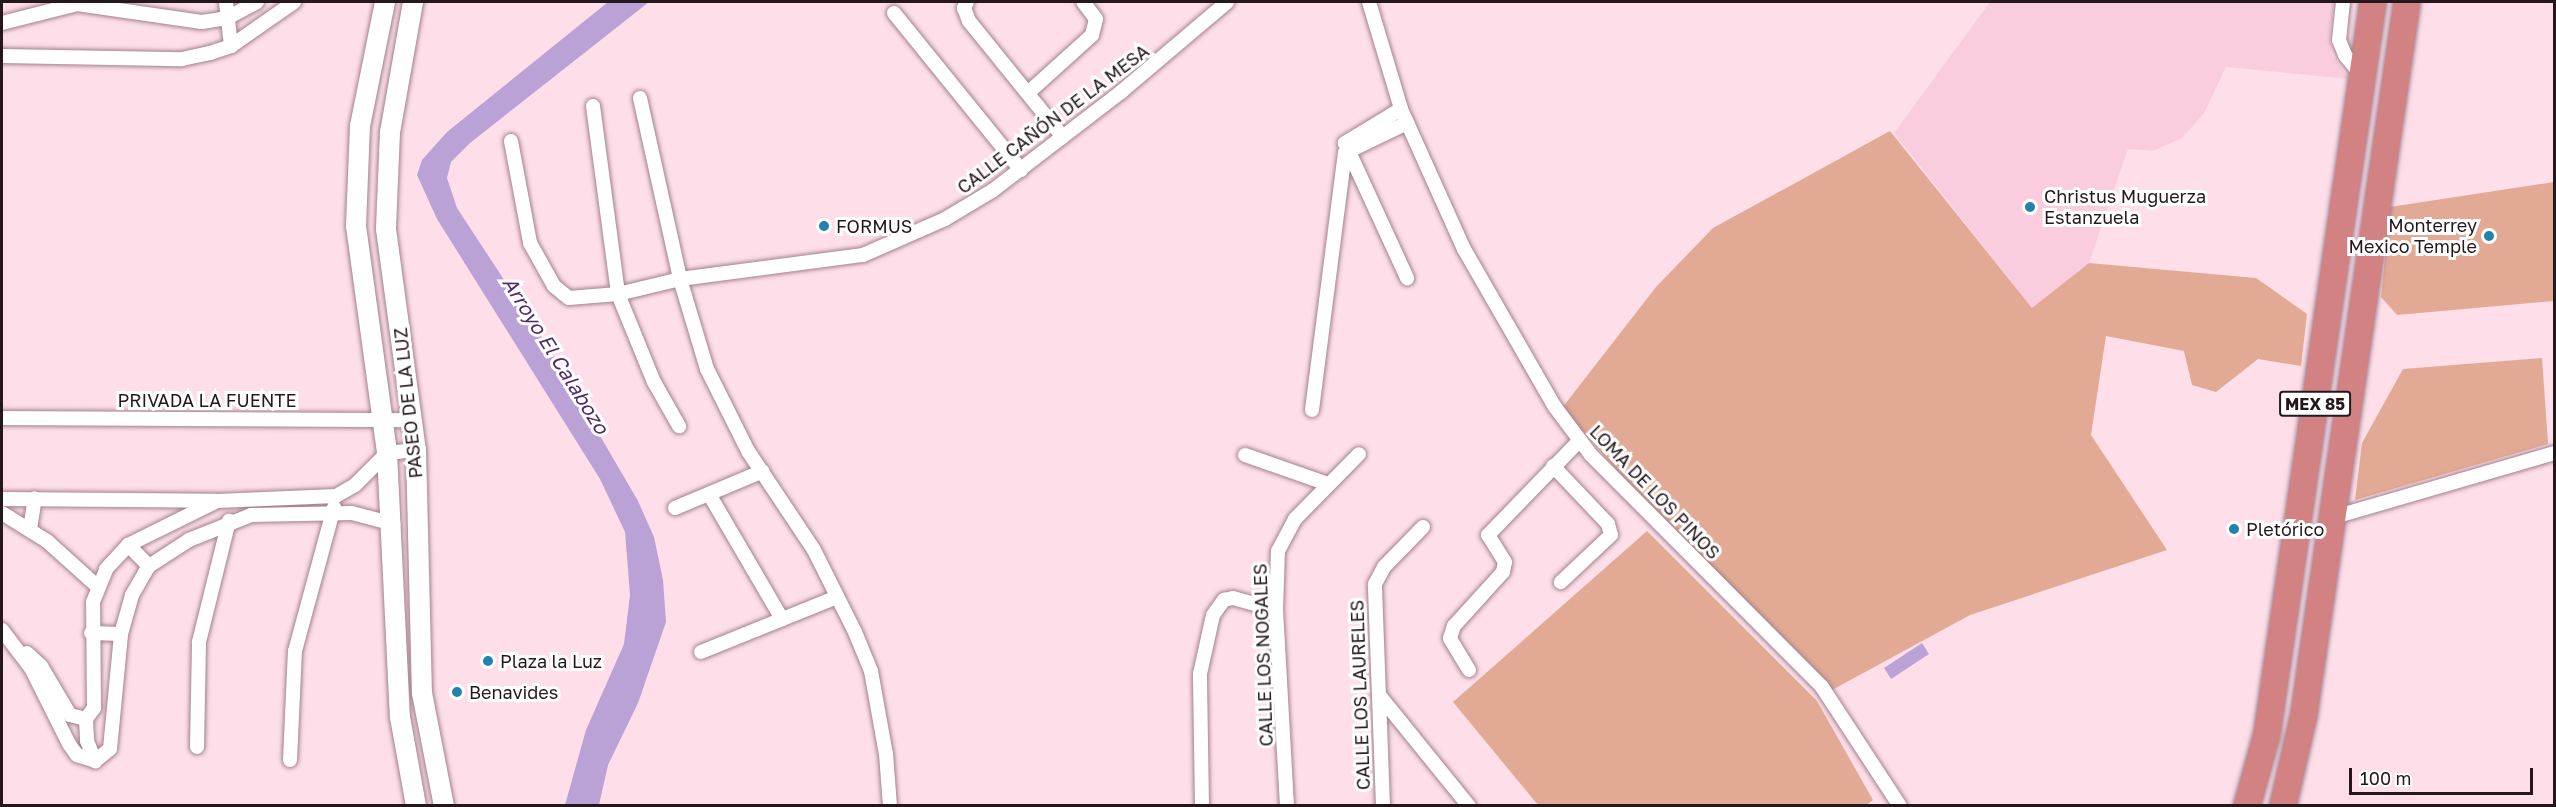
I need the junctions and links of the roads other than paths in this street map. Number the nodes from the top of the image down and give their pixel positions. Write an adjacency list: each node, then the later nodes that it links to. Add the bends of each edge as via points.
1 (226, 2): 16 (street)
2 (257, 2): 16 (street)
3 (294, 2): 18 (street)
4 (385, 2): 32 (street, PASEO DE LA LUZ, via 360,126 356,192)
5 (401, 2): 20 (street, via 397,42)
6 (413, 2): 20 (street, PASEO DE LA LUZ)
7 (967, 2): 22 (street, via 964,8 969,21)
8 (1083, 2): 22 (street, via 1096,19 1092,35)
9 (1227, 2): 27 (street, CALLE CAÑÓN DE LA MESA, via 1176,48)
10 (1369, 2): 25 (street, LOMA DE LOS PINOS)
11 (2343, 2): 21 (street, via 2339,40)
12 (2373, 2): 21 (highway, MEX 85)
13 (2407, 2): 58 (highway, MEX 85)
14 (75, 3): 16 (street, via 187,22); 17 (street)
15 (894, 13): 30 (street)
16 (227, 18): 18 (street)
17 (2, 23)
18 (231, 46): 19 (street, via 182,59)
19 (2, 56)
20 (401, 68): 31 (street, PASEO DE LA LUZ, via 386,164 386,229)
21 (2361, 75): 65 (highway, MEX 85)
22 (1029, 92): 27 (street)
23 (640, 98): 34 (street)
24 (593, 105): 35 (street)
25 (1401, 109): 26 (street, LOMA DE LOS PINOS); 29 (street, via 1348,138)
26 (1407, 123): 29 (street); 41 (street, LOMA DE LOS PINOS, via 1464,249 1497,310)
27 (1063, 137): 30 (street, CALLE CAÑÓN DE LA MESA)
28 (511, 141): 35 (street, CALLE CAÑÓN DE LA MESA, via 530,243 554,286 569,298)
29 (1347, 149): 33 (street); 36 (street)
30 (1021, 170): 34 (street, CALLE CAÑÓN DE LA MESA, via 945,219 863,255)
31 (392, 262): 32 (street); 39 (street, PASEO DE LA LUZ)
32 (361, 265): 38 (street, PASEO DE LA LUZ)
33 (1407, 278)
34 (680, 279): 35 (street, CALLE CAÑÓN DE LA MESA); 48 (street, via 707,369 748,451)
35 (618, 294): 40 (street, via 654,382)
36 (1312, 410)
37 (2, 418): 38 (street, PRIVADA LA FUENTE)
38 (383, 419): 39 (street, PRIVADA LA FUENTE); 43 (street, PASEO DE LA LUZ)
39 (413, 420): 42 (street, PASEO DE LA LUZ)
40 (679, 426)
41 (1580, 440): 47 (street); 91 (street, LOMA DE LOS PINOS, via 1822,687)
42 (416, 450): 43 (street); 69 (street, PASEO DE LA LUZ)
43 (387, 453): 51 (street, via 355,485); 60 (street, PASEO DE LA LUZ)
44 (2554, 453): 58 (street)
45 (1359, 454): 49 (street, CALLE LOS NOGALES)
46 (1245, 455): 49 (street)
47 (1553, 466): 66 (street, via 1608,524 1611,535); 78 (street, via 1488,534 1505,562 1503,572 1454,626 1450,638)
48 (764, 471): 50 (street); 70 (street, via 814,550)
49 (1328, 484): 71 (street, CALLE LOS NOGALES, via 1284,534 1278,551)
50 (709, 494): 55 (street); 72 (street)
51 (336, 496): 54 (street); 57 (street)
52 (35, 498): 53 (street); 54 (street); 62 (street)
53 (2, 500)
54 (217, 501): 63 (street)
55 (675, 508)
56 (2, 513): 62 (street)
57 (333, 514): 59 (street, via 270,513); 60 (street, via 366,514); 82 (street, via 295,651)
58 (2334, 517): 94 (highway, MEX 85, via 2304,714)
59 (229, 521): 64 (street, via 189,540); 81 (street, via 199,642)
60 (394, 524): 68 (street, PASEO DE LA LUZ)
61 (1423, 527): 79 (street, CALLE LOS LAURELES, via 1384,567 1375,584)
62 (30, 529): 67 (street)
63 (128, 545): 64 (street); 67 (street)
64 (149, 566): 75 (street, via 132,595)
65 (2290, 579): 92 (street, via 2274,597 2254,738); 93 (highway, MEX 85, via 2267,734)
66 (1561, 582)
67 (97, 586): 74 (street)
68 (396, 589): 69 (street); 84 (street, PASEO DE LA LUZ, via 400,717)
69 (419, 590): 85 (street, PASEO DE LA LUZ, via 422,693)
70 (837, 597): 72 (street); 86 (street, via 871,671 886,754)
71 (1276, 610): 87 (street, via 1233,598 1224,600 1213,615 1200,674); 88 (street, CALLE LOS NOGALES)
72 (782, 619): 77 (street)
73 (2, 630): 76 (street)
74 (91, 633): 75 (street); 80 (street, via 94,708)
75 (120, 634): 83 (street, via 114,736 105,756)
76 (18, 648): 80 (street, via 41,666 70,715); 83 (street, via 69,744 77,755)
77 (701, 652)
78 (1469, 670)
79 (1378, 695): 89 (street, CALLE LOS LAURELES); 90 (street)
80 (86, 719): 83 (street, via 87,741)
81 (197, 747)
82 (290, 760)
83 (95, 761)
84 (416, 806)
85 (444, 806)
86 (890, 806)
87 (1202, 806)
88 (1287, 806)
89 (1383, 806)
90 (1469, 806)
91 (1900, 806)
92 (2234, 806)
93 (2247, 806)
94 (2283, 806)

